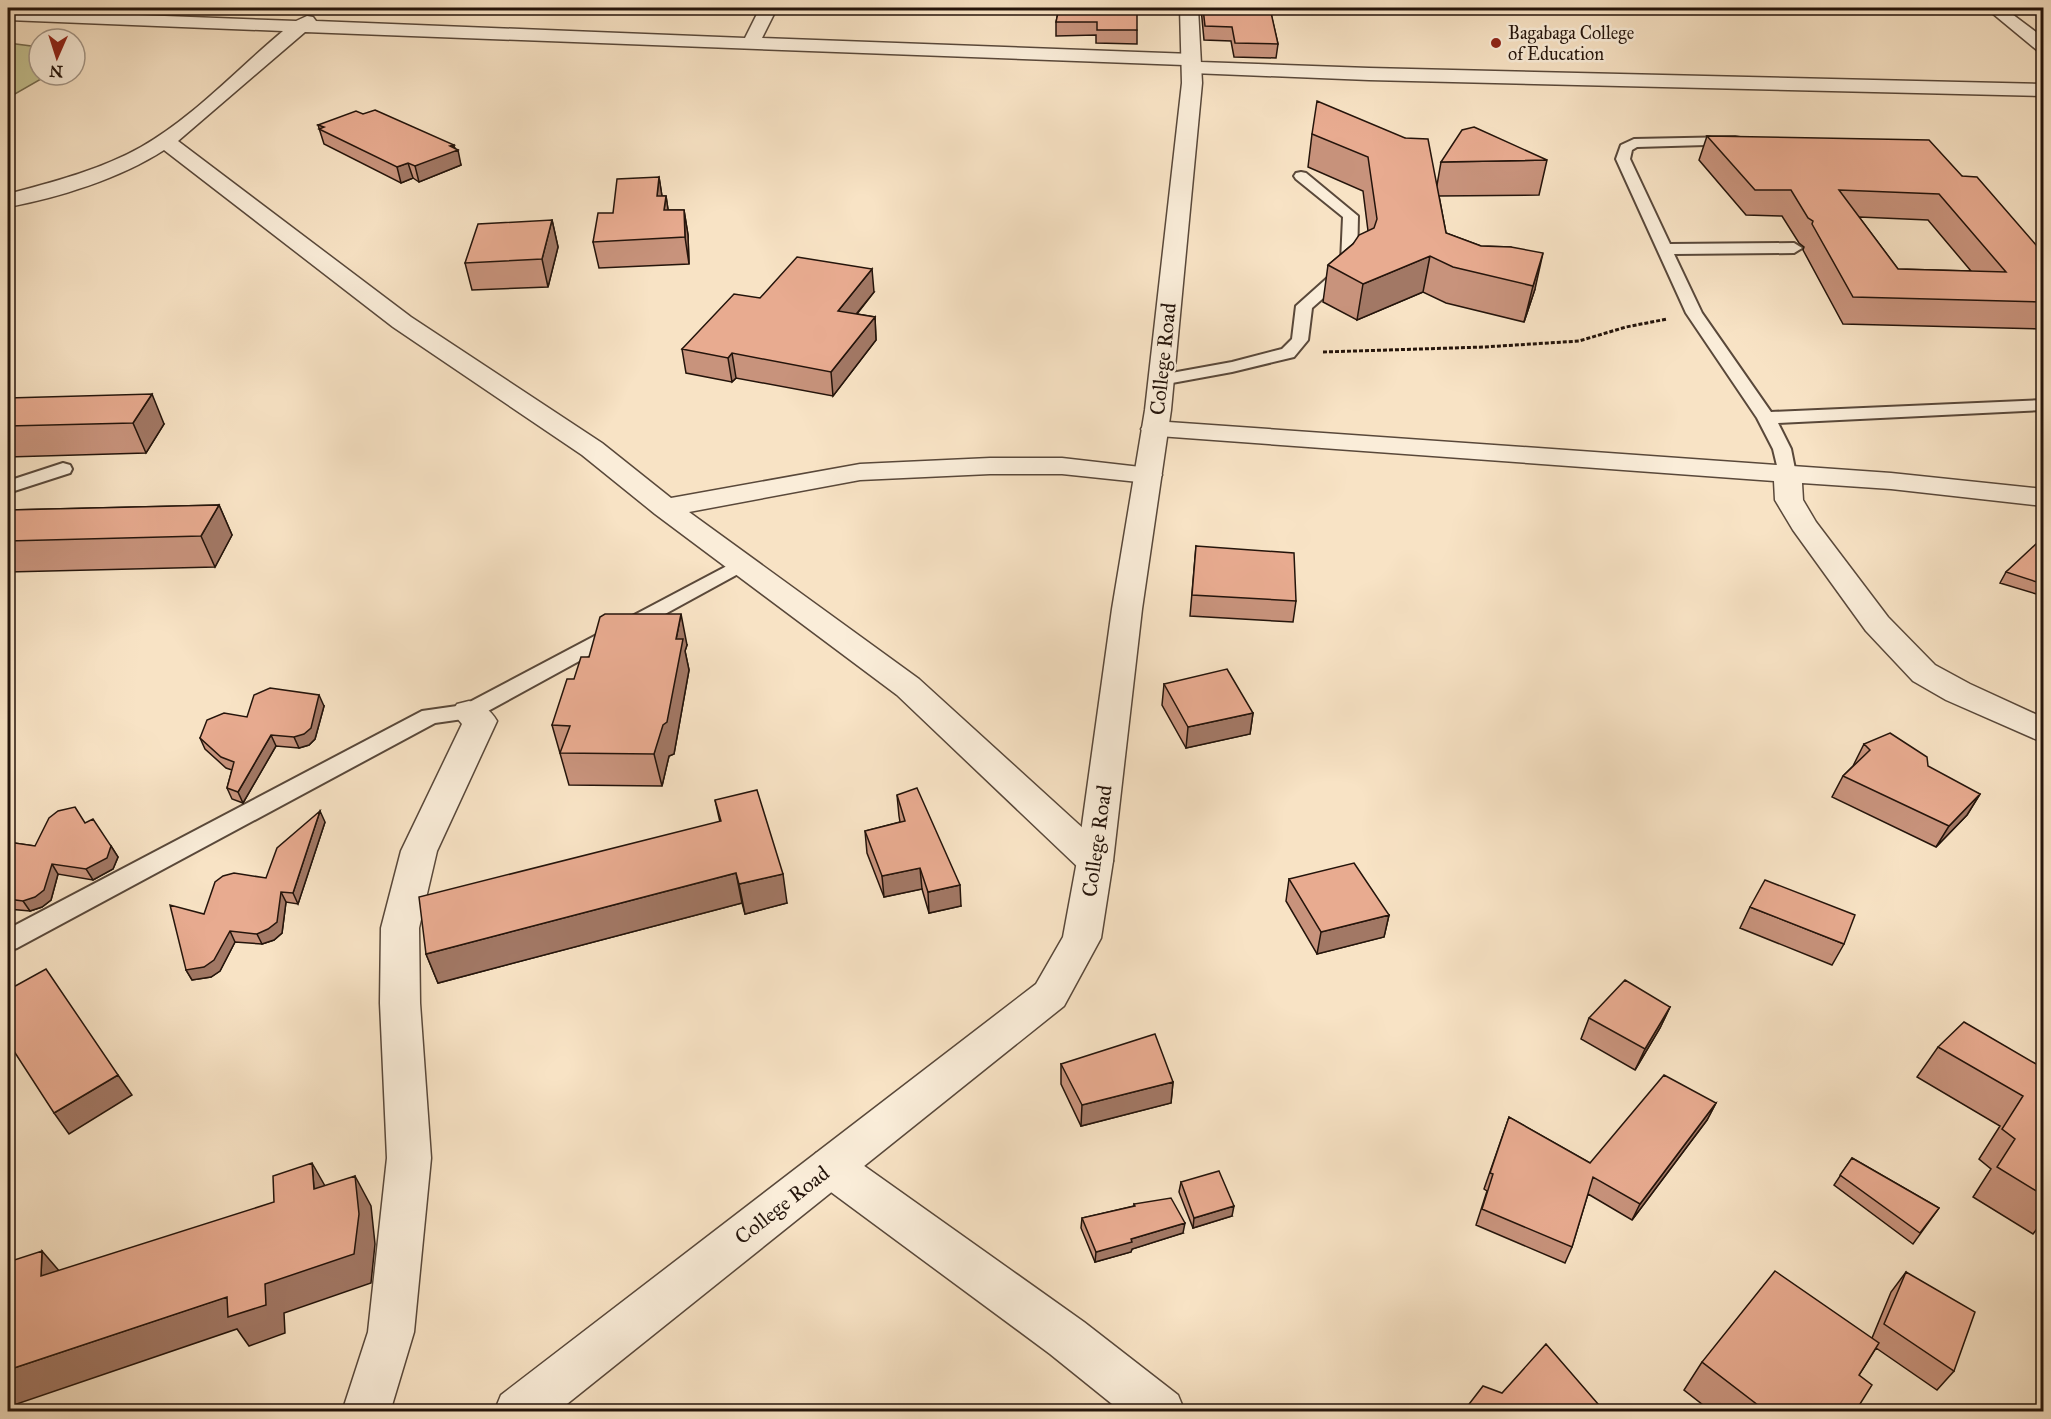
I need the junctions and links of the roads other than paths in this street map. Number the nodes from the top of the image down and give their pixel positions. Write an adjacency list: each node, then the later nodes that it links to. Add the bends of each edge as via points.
1 (324, 8): 6 (street)
2 (768, 8): 7 (street)
3 (1189, 8): 9 (street, College Road)
4 (1994, 8): 8 (street)
5 (8, 15): 6 (street)
6 (299, 26): 7 (street); 11 (street)
7 (751, 43): 9 (street)
8 (2043, 47)
9 (1192, 63): 10 (street, via 1369,75); 17 (street, College Road)
10 (2043, 90)
11 (165, 141): 14 (street, via 124,163); 26 (street, via 402,322 592,449)
12 (1750, 141): 16 (lane, via 1658,141 1634,143 1626,148 1623,159)
13 (1301, 176): 17 (lane, via 1352,216 1350,262 1304,306 1300,340 1288,353)
14 (8, 201)
15 (1794, 248): 16 (lane)
16 (1664, 249): 19 (lane, via 1694,313)
17 (1161, 380): 20 (street, College Road)
18 (2043, 405): 19 (lane)
19 (1767, 418): 22 (lane, via 1782,449)
20 (1154, 429): 22 (street); 23 (street, College Road)
21 (63, 469): 24 (lane)
22 (1787, 474): 25 (street); 29 (street, via 1789,500 1803,524 1876,624 1916,665 1958,692)
23 (1148, 475): 26 (street, via 1062,466 860,472); 30 (street, College Road)
24 (8, 487)
25 (2043, 498)
26 (665, 508): 27 (street)
27 (742, 564): 28 (lane); 30 (street, via 908,687)
28 (469, 712): 31 (lane, via 430,716); 33 (street, via 480,720 419,851 400,928 408,1158 391,1332)
29 (2043, 732)
30 (1095, 861): 32 (street, College Road, via 1082,938 1050,995)
31 (8, 941)
32 (831, 1167): 34 (street, College Road); 35 (street, via 1067,1338)
33 (366, 1412)
34 (518, 1412)
35 (1161, 1412)

